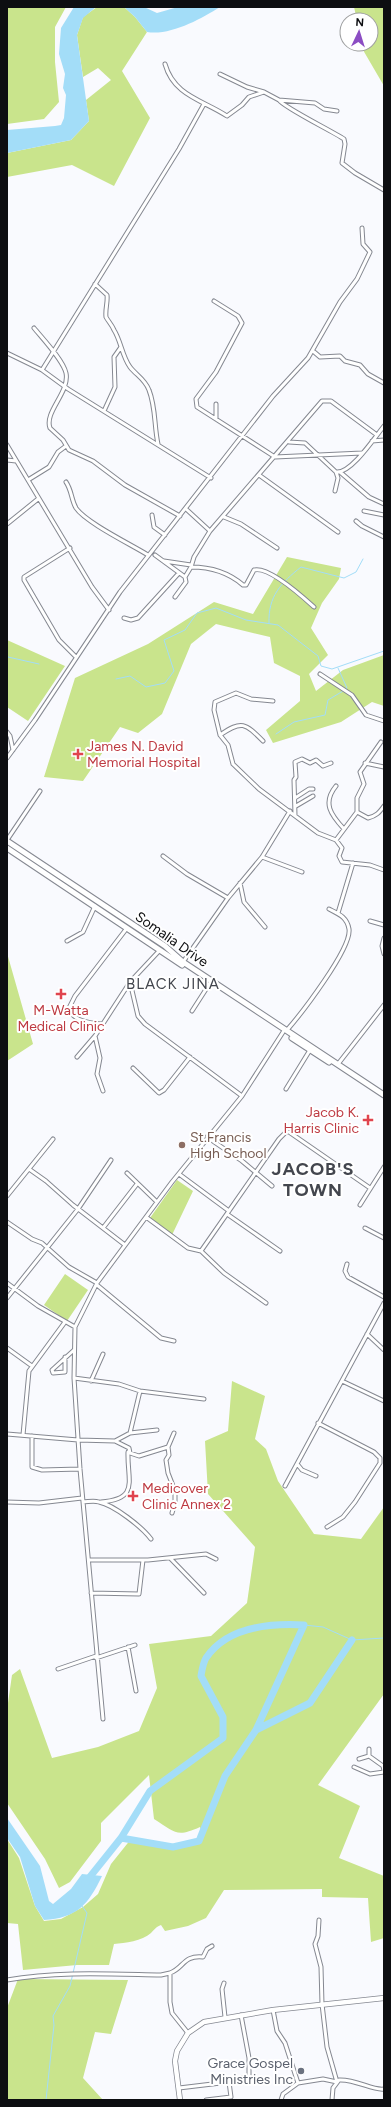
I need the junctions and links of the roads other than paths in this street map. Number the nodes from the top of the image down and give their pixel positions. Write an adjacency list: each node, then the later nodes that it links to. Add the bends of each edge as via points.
1 (165, 64): 5 (street, via 167,72 184,92)
2 (220, 74): 3 (street, via 247,88)
3 (264, 92): 4 (street); 5 (street, via 249,97 227,116)
4 (279, 100): 6 (street, via 315,103 324,109); 7 (street, via 282,105 344,139 346,144 342,163 355,174)
5 (204, 104): 9 (street)
6 (337, 111)
7 (384, 190)
8 (362, 228): 13 (street, via 363,244 370,252 369,257)
9 (95, 284): 12 (street, via 107,295 107,318); 14 (street)
10 (214, 301): 21 (street, via 238,316 242,323 216,372 196,399 197,407)
11 (34, 328): 14 (street)
12 (121, 347): 20 (street, via 114,357 116,387); 28 (street, via 130,367 143,379 150,391 156,411 154,429)
13 (313, 351): 17 (street, via 320,357 340,356 345,361 360,365 368,374); 23 (street)
14 (53, 352): 16 (street); 18 (street, via 66,373)
15 (7, 353): 16 (street)
16 (42, 370): 18 (street)
17 (384, 383)
18 (65, 387): 20 (street); 30 (street, via 48,425)
19 (216, 404): 21 (street)
20 (104, 411): 28 (street)
21 (216, 419): 23 (street)
22 (384, 426): 24 (street)
23 (242, 435): 33 (street); 38 (street)
24 (376, 435): 26 (street); 27 (street, via 331,401 326,400 318,405)
25 (384, 440): 26 (street)
26 (372, 441): 31 (street)
27 (289, 442): 32 (street, via 305,444); 33 (street)
28 (158, 444): 38 (street)
29 (7, 445): 35 (street)
30 (66, 446): 39 (street, via 49,467); 48 (street, via 72,452 93,461 125,485)
31 (362, 453): 32 (street); 36 (street, via 346,470)
32 (319, 456): 33 (street); 36 (street)
33 (275, 457): 37 (street)
34 (7, 460): 35 (street)
35 (16, 461): 39 (street)
36 (338, 472): 41 (street); 43 (street, via 369,498)
37 (259, 475): 49 (street); 53 (street)
38 (211, 478): 44 (street)
39 (28, 480): 42 (street)
40 (66, 482): 58 (street, via 76,508 81,513)
41 (335, 491)
42 (38, 499): 51 (street); 56 (street)
43 (384, 504)
44 (186, 509): 48 (street); 52 (street)
45 (364, 511): 47 (street)
46 (152, 515): 54 (street, via 154,527)
47 (384, 515)
48 (180, 516): 54 (street)
49 (224, 517): 52 (street); 57 (street, via 241,524)
50 (356, 521): 55 (street)
51 (7, 524)
52 (210, 531): 61 (street)
53 (338, 532)
54 (165, 535): 58 (street)
55 (384, 537)
56 (70, 548): 66 (street, via 92,587); 68 (street, via 24,577 24,580 59,640)
57 (277, 548)
58 (148, 555): 66 (street)
59 (155, 555): 60 (street)
60 (162, 560): 61 (street); 62 (street)
61 (191, 566): 63 (street); 65 (street, via 217,570 243,585 246,585 256,569 287,584)
62 (179, 573): 63 (street); 67 (street, via 138,618)
63 (185, 577): 64 (street, via 186,582)
64 (175, 597)
65 (314, 607)
66 (109, 610): 68 (street)
67 (124, 618)
68 (76, 657): 76 (street)
69 (320, 674): 71 (street, via 349,692 366,715)
70 (273, 701): 73 (street, via 251,699 239,693 218,700 214,710)
71 (384, 721)
72 (7, 732): 76 (street)
73 (220, 735): 74 (street, via 236,724 241,724 248,727); 88 (street, via 228,745 233,764 258,789)
74 (262, 741)
75 (381, 742): 79 (street)
76 (13, 750): 77 (street)
77 (7, 758)
78 (331, 763): 85 (street, via 323,766 316,760 310,763 302,759 295,762)
79 (365, 763): 80 (street); 89 (street, via 360,772 364,784 357,798)
80 (384, 767)
81 (336, 786): 91 (street, via 328,805 330,812)
82 (313, 789): 85 (street, via 309,788)
83 (40, 791): 93 (street)
84 (313, 796): 86 (street)
85 (295, 798): 86 (street)
86 (296, 806): 90 (street)
87 (384, 806): 89 (street, via 376,816 368,818)
88 (290, 811): 90 (street); 96 (street)
89 (358, 812): 91 (street)
90 (295, 815): 92 (street, via 318,833)
91 (344, 829): 92 (street)
92 (336, 840): 97 (street, via 342,848 340,860)
93 (7, 841): 113 (main road, Somalia Drive, via 165,946)
94 (7, 848): 102 (main road, Somalia Drive)
95 (163, 856): 101 (street, via 187,874)
96 (262, 857): 99 (street); 100 (street)
97 (353, 863): 98 (street); 104 (street)
98 (384, 870)
99 (302, 872)
100 (240, 883): 101 (street); 107 (street, via 244,902)
101 (228, 898): 113 (street)
102 (95, 906): 108 (main road, Somalia Drive); 110 (street, via 83,932)
103 (329, 909): 104 (street)
104 (338, 913): 119 (street, via 348,923 350,937 328,977)
105 (370, 921): 106 (street)
106 (384, 925)
107 (265, 927)
108 (127, 928): 111 (main road, Somalia Drive); 118 (street, via 75,996 69,1008 79,1019)
109 (384, 938): 112 (street)
110 (67, 941)
111 (160, 950): 114 (street); 115 (main road, Somalia Drive)
112 (384, 954)
113 (183, 962): 119 (main road, Somalia Drive)
114 (130, 982): 118 (street); 122 (street, via 138,1016)
115 (210, 983): 117 (street); 119 (main road, Somalia Drive)
116 (384, 1005): 124 (street)
117 (192, 1011)
118 (101, 1024): 120 (street)
119 (285, 1030): 121 (main road, Somalia Drive); 124 (main road, Somalia Drive); 129 (street)
120 (95, 1036): 123 (street); 127 (street, via 100,1058 97,1074)
121 (310, 1050): 126 (street); 130 (main road, Somalia Drive)
122 (190, 1057): 125 (street, via 160,1092); 129 (street)
123 (77, 1058)
124 (338, 1064): 128 (main road, Somalia Drive)
125 (133, 1068)
126 (286, 1089)
127 (103, 1091)
128 (384, 1095)
129 (242, 1096): 131 (street)
130 (384, 1098)
131 (207, 1137): 137 (street); 138 (street)
132 (53, 1139): 135 (street)
133 (111, 1160): 145 (street)
134 (384, 1167): 141 (street)
135 (29, 1169): 142 (street); 145 (street)
136 (127, 1173): 139 (street)
137 (255, 1173): 140 (street); 141 (street, via 279,1139 289,1132); 146 (street)
138 (179, 1174): 143 (street); 146 (street)
139 (137, 1184): 143 (street); 149 (street)
140 (272, 1186)
141 (370, 1188): 144 (street)
142 (7, 1196)
143 (157, 1202): 147 (street)
144 (360, 1205)
145 (78, 1209): 149 (street); 153 (street)
146 (228, 1212): 154 (street); 155 (street)
147 (146, 1217): 152 (street); 154 (street, via 188,1248)
148 (7, 1222): 153 (street)
149 (103, 1228): 152 (street)
150 (365, 1228): 151 (street)
151 (384, 1238)
152 (125, 1245): 158 (street)
153 (47, 1246): 158 (street, via 69,1267); 159 (street)
154 (201, 1251): 162 (street, via 224,1273)
155 (280, 1252)
156 (347, 1264): 160 (street, via 345,1272 348,1277)
157 (7, 1283): 159 (street)
158 (97, 1284): 165 (street); 167 (street, via 161,1338)
159 (14, 1289): 161 (street); 164 (street)
160 (384, 1297)
161 (7, 1298)
162 (266, 1303)
163 (384, 1304): 166 (street)
164 (66, 1322): 165 (street); 173 (street)
165 (76, 1327): 169 (street)
166 (367, 1334): 170 (street); 176 (street)
167 (174, 1341)
168 (7, 1348): 173 (street)
169 (74, 1350): 172 (street); 174 (street)
170 (384, 1350)
171 (103, 1354): 175 (street)
172 (65, 1357): 172 (street, via 52,1370 53,1373 66,1372)
173 (32, 1366): 185 (street, via 27,1376)
174 (74, 1378): 175 (street); 187 (street)
175 (91, 1381): 177 (street, via 119,1384)
176 (342, 1381): 179 (street); 180 (street)
177 (140, 1391): 178 (street); 182 (street)
178 (204, 1399)
179 (384, 1401)
180 (318, 1423): 191 (street); 199 (street, via 374,1452 380,1458 380,1463 343,1518)
181 (158, 1430): 182 (street)
182 (130, 1433): 188 (street)
183 (174, 1433): 189 (street)
184 (7, 1434): 185 (street)
185 (23, 1435): 186 (street)
186 (32, 1436): 187 (street); 192 (street, via 32,1467 42,1470)
187 (78, 1440): 188 (street); 192 (street)
188 (115, 1440): 190 (street)
189 (168, 1447): 190 (street, via 139,1456 130,1453); 198 (street, via 169,1455 166,1460 176,1498)
190 (129, 1448): 197 (street, via 130,1488 118,1499)
191 (298, 1465): 193 (street, via 302,1470); 194 (street)
192 (80, 1469): 195 (street)
193 (316, 1476)
194 (286, 1486)
195 (82, 1500): 196 (street); 197 (street); 203 (street)
196 (7, 1502)
197 (101, 1502): 200 (street, via 145,1531)
198 (172, 1514)
199 (327, 1527)
200 (151, 1539)
201 (170, 1558): 202 (street, via 206,1554); 204 (street); 206 (street)
202 (216, 1559)
203 (89, 1560): 204 (street); 205 (street)
204 (143, 1560): 205 (street, via 139,1594)
205 (91, 1593): 209 (street)
206 (204, 1593)
207 (135, 1644): 208 (street)
208 (128, 1647): 209 (street); 211 (street)
209 (96, 1657): 210 (street); 212 (street)
210 (58, 1669)
211 (136, 1691)
212 (103, 1718)
213 (369, 1749): 214 (street)
214 (369, 1756): 215 (street); 217 (street, via 383,1766)
215 (359, 1759)
216 (354, 1766): 217 (street, via 370,1774)
217 (384, 1772)
218 (318, 1920): 224 (street, via 315,1944 321,1967)
219 (212, 1946): 220 (street, via 203,1957 189,1958)
220 (170, 1973): 221 (street, via 85,1973); 228 (street, via 172,2013)
221 (7, 1980)
222 (224, 1983): 227 (street, via 222,1989)
223 (384, 1998): 224 (street)
224 (322, 2004): 225 (street); 230 (street, via 327,2047)
225 (273, 2010): 226 (street); 231 (street, via 277,2031 285,2043)
226 (241, 2014): 227 (street); 229 (street, via 249,2058 249,2076)
227 (225, 2016): 228 (street, via 204,2022)
228 (188, 2033): 232 (street, via 177,2051 175,2061)
229 (229, 2082): 232 (street); 235 (street, via 231,2097)
230 (337, 2082): 231 (street, via 323,2079); 233 (street, via 350,2079 378,2090); 237 (street, via 333,2088)
231 (298, 2083): 236 (street, via 283,2094)
232 (179, 2088): 234 (street)
233 (384, 2089)
234 (180, 2100)
235 (206, 2100)
236 (281, 2100)
237 (332, 2100)

